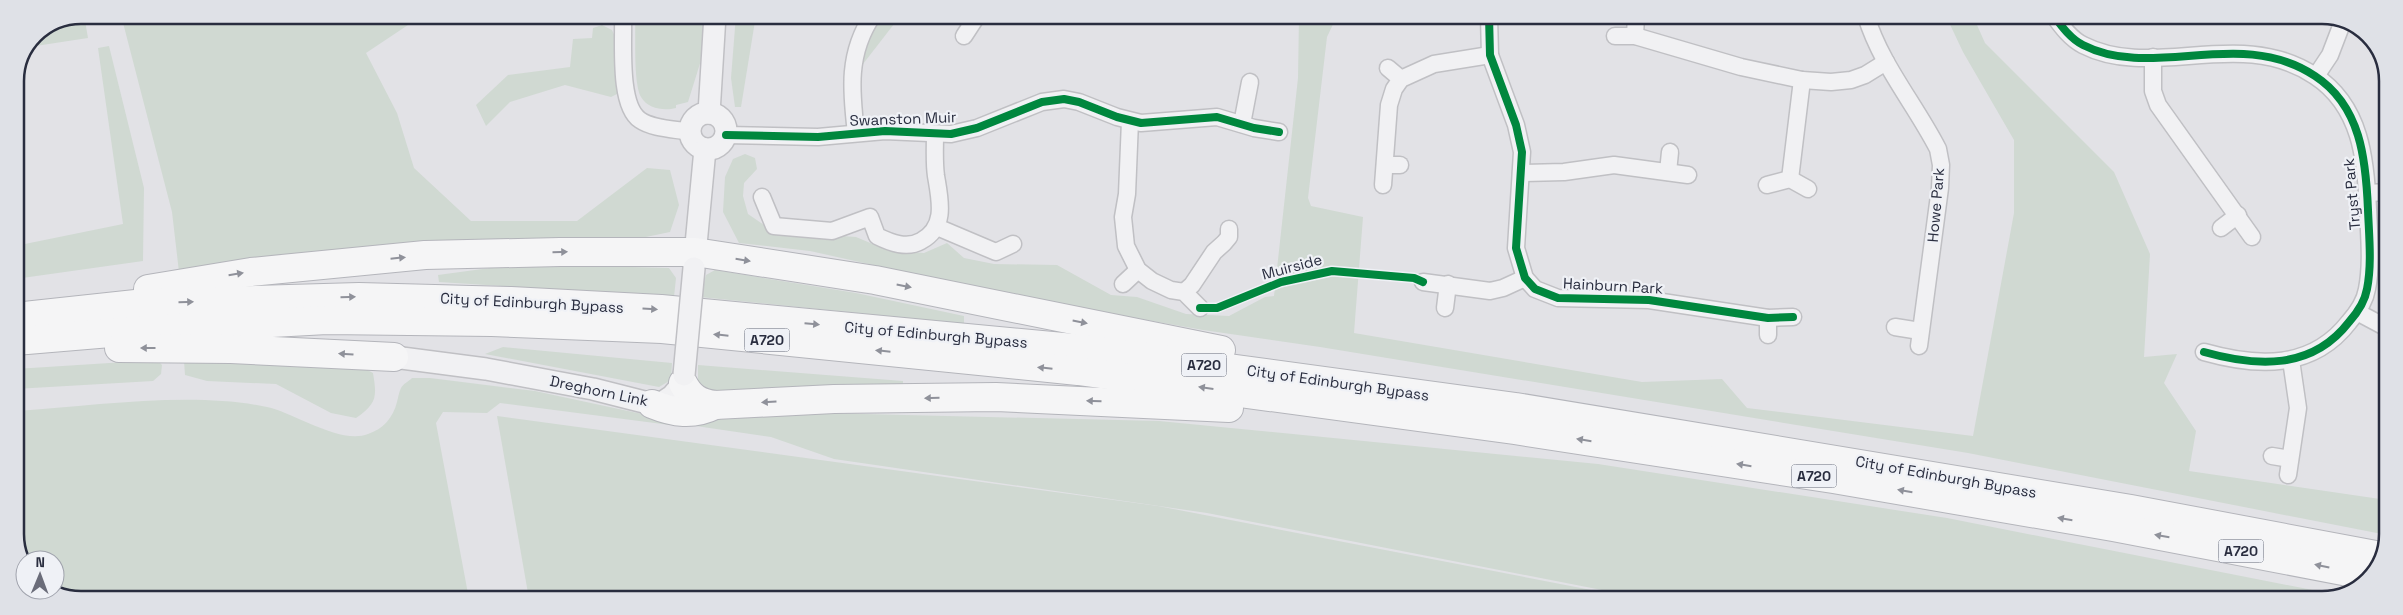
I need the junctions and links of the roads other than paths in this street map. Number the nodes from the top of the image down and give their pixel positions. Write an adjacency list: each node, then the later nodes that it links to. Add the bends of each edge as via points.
1 (623, 24): 24 (street, via 625,82 630,111 642,122)
2 (714, 24): 21 (street)
3 (868, 24): 26 (street, via 853,60 851,90)
4 (969, 24): 10 (street)
5 (1489, 24): 13 (street)
6 (1636, 24): 12 (street)
7 (1868, 24): 15 (street, Howe Park)
8 (2060, 24): 14 (street, Tryst Park, via 2082,45 2114,56)
9 (2341, 27): 17 (street, via 2330,55)
10 (964, 36)
11 (1615, 36): 12 (street)
12 (1635, 36): 19 (street, via 1741,67)
13 (1490, 55): 18 (street, via 1434,64); 32 (street, via 1516,125 1522,152)
14 (2153, 57): 17 (street, Tryst Park, via 2256,54 2288,61); 41 (street, via 2153,92 2158,105)
15 (1886, 62): 19 (street, via 1851,80); 62 (street, Howe Park, via 1938,149 1941,165 1920,338)
16 (1388, 68): 18 (street)
17 (2316, 76): 39 (street, Tryst Park, via 2340,99 2356,126 2365,161)
18 (1401, 79): 36 (street, via 1389,105 1392,165)
19 (1802, 80): 34 (street)
20 (1250, 82): 23 (street)
21 (709, 113): 24 (street, via 698,116 690,126); 28 (street, via 724,123)
22 (1130, 121): 23 (street, Swanston Muir, via 1141,123 1217,117); 27 (street, Swanston Muir, via 1093,106 1064,99 1042,102 977,128); 48 (street, via 1124,231 1126,246)
23 (1242, 124): 25 (street, Swanston Muir)
24 (690, 132): 29 (street, via 694,143)
25 (1279, 132)
26 (856, 133): 27 (street, Swanston Muir, via 903,131); 28 (street, Swanston Muir, via 818,137)
27 (935, 134): 42 (street, Swanston Muir, via 936,176 941,199)
28 (726, 135): 29 (street, via 720,144)
29 (705, 149): 47 (street)
30 (1670, 152): 31 (street)
31 (1668, 172): 32 (street, via 1614,165 1564,172); 33 (street)
32 (1522, 173): 49 (street, via 1516,248)
33 (1688, 175)
34 (1790, 179): 35 (street); 37 (street)
35 (1767, 184)
36 (1383, 185)
37 (1808, 189)
38 (2379, 192): 39 (street, Tryst Park)
39 (2367, 193): 57 (street, Tryst Park, via 2370,265 2367,291)
40 (762, 197): 42 (street, via 774,226 832,231 870,217 877,236 906,245 922,240)
41 (2238, 216): 43 (street); 45 (street)
42 (937, 226): 46 (street, via 996,252)
43 (2221, 228)
44 (1229, 229): 53 (street, via 1229,237 1224,244 1214,252)
45 (2252, 237)
46 (1013, 244)
47 (694, 260): 56 (highway, one-way to 47, via 251,272 425,255 560,252); 69 (street, bridge); 72 (highway, one-way to 72, via 875,280)
48 (1138, 270): 51 (street); 53 (street, via 1152,281)
49 (1524, 278): 52 (street, via 1490,290); 60 (street, Hainburn Park, via 1536,289 1558,298 1649,300)
50 (1423, 282): 52 (street)
51 (1123, 284)
52 (1448, 284): 55 (street)
53 (1184, 292): 54 (street)
54 (1200, 308)
55 (1445, 308)
56 (24, 309)
57 (2357, 312): 61 (street); 68 (street, Tryst Park, via 2340,333 2315,351)
58 (24, 316): 72 (highway, City of Edinburgh Bypass / A720, one-way to 72, via 145,303 359,297 511,300 652,309 1095,350)
59 (1793, 317): 60 (street, Hainburn Park)
60 (1768, 318): 63 (street)
61 (2379, 324)
62 (1895, 327)
63 (1768, 335)
64 (24, 340): 72 (highway, City of Edinburgh Bypass / A720, one-way to 64, via 662,329 327,320)
65 (24, 351): 67 (highway, one-way to 65, via 192,348)
66 (2204, 352): 68 (street, Tryst Park, via 2235,367)
67 (394, 357): 70 (street, Dreghorn Link, via 486,369 593,389)
68 (2291, 360): 73 (street, via 2298,408 2289,467)
69 (684, 379): 70 (street, Dreghorn Link, via 672,396); 71 (highway, via 694,399)
70 (652, 404): 71 (highway, via 665,410 687,413)
71 (715, 405): 72 (highway, one-way to 71, via 996,397 834,399)
72 (1515, 418): 74 (highway, City of Edinburgh Bypass / A720, via 2121,507); 75 (highway, City of Edinburgh Bypass / A720, one-way to 72)
73 (2272, 456)
74 (2375, 555)
75 (2362, 575)

